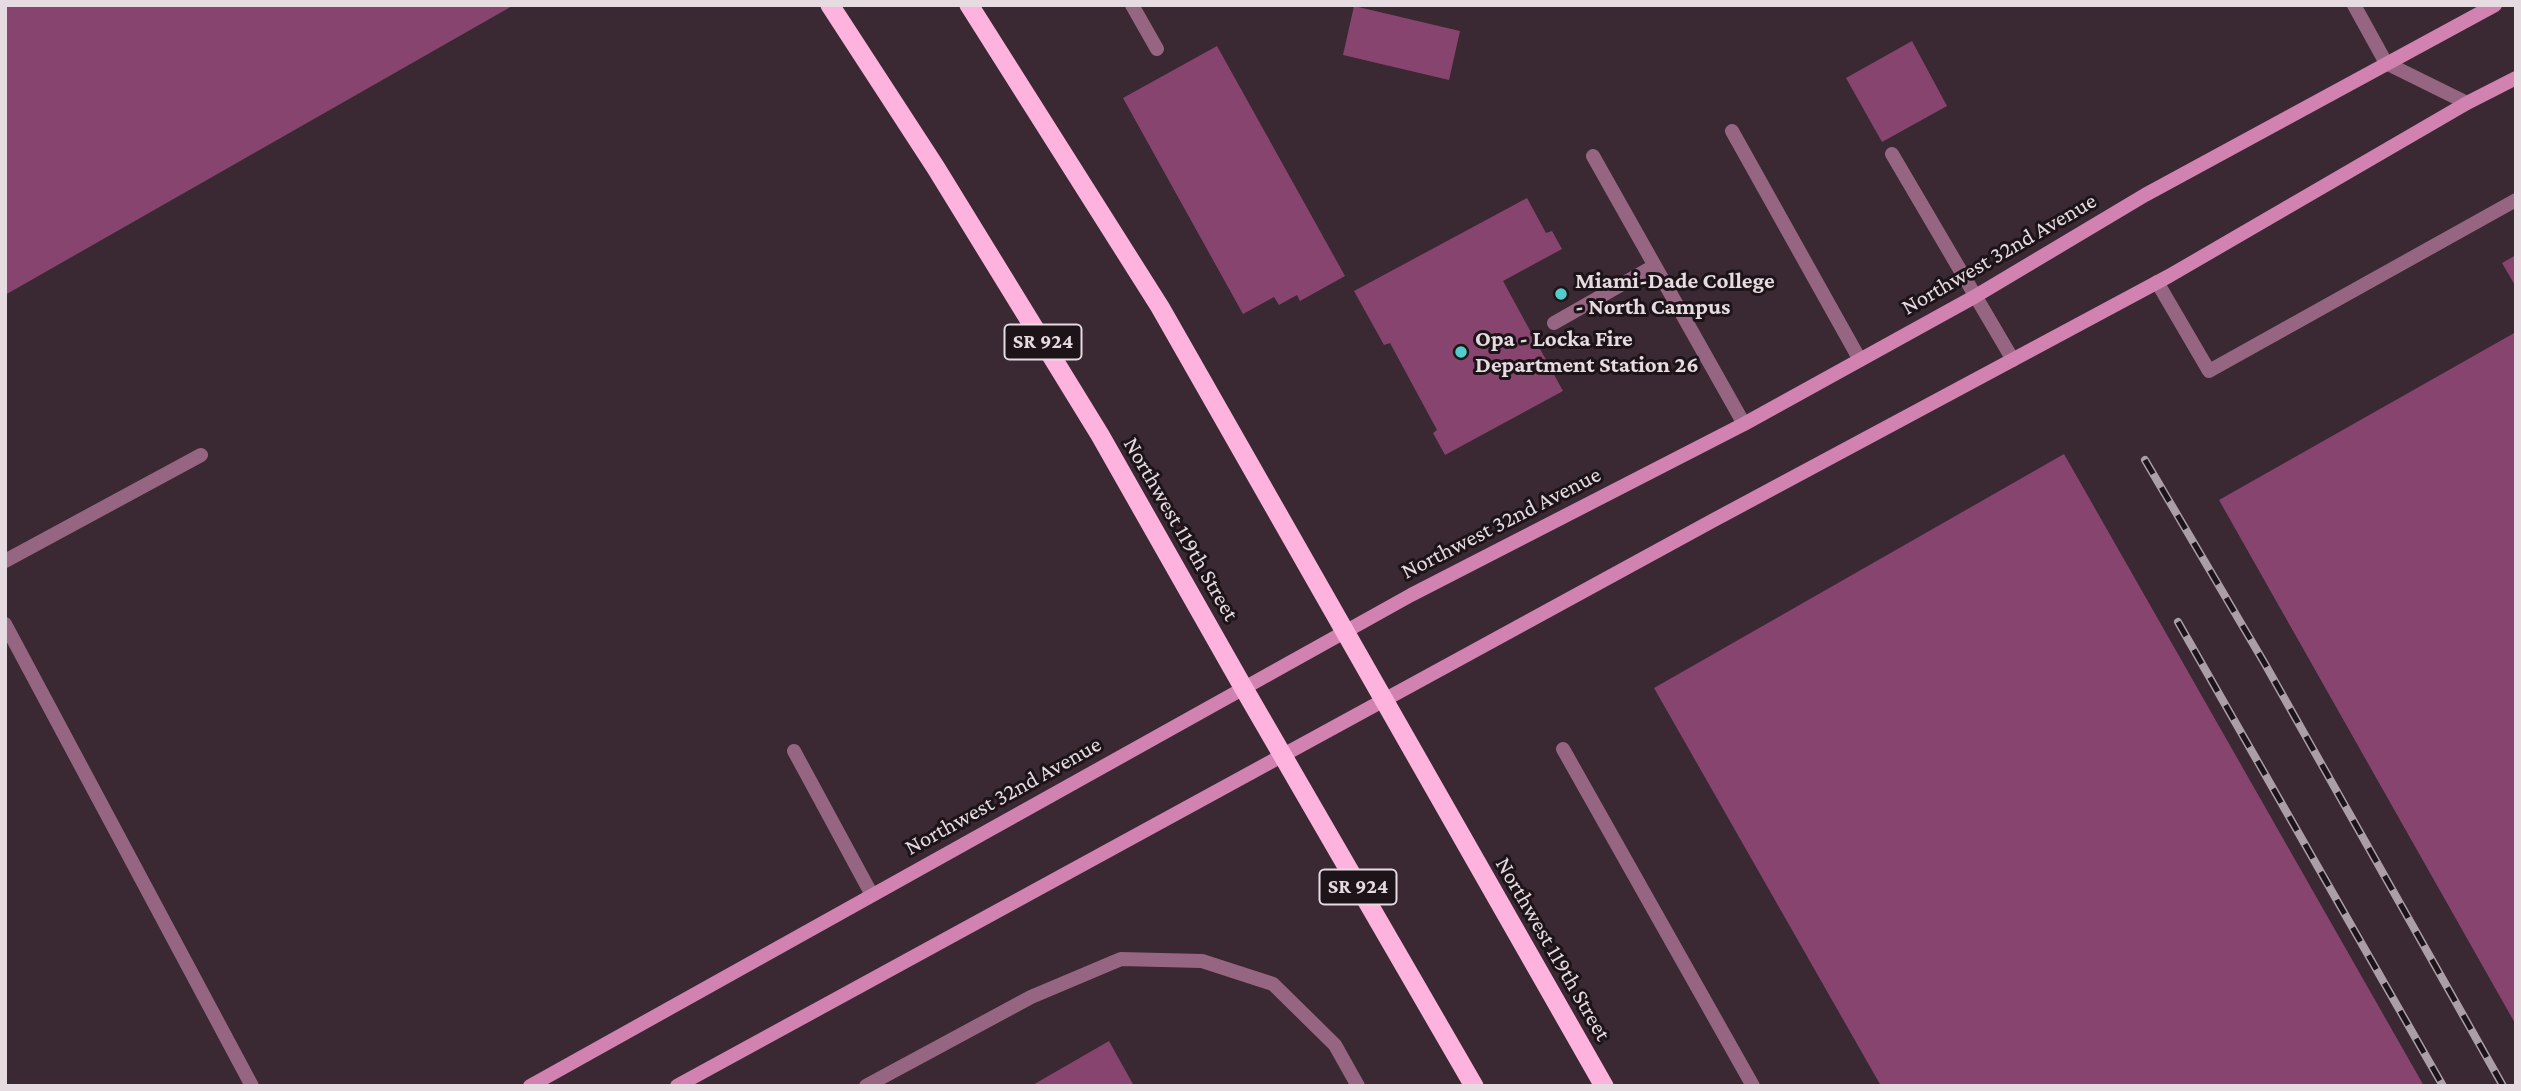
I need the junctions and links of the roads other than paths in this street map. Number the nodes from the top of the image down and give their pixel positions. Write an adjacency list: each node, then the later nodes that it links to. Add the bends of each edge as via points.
1 (830, 5): 25 (highway, Northwest 119th Street / SR 924, via 936,167 1100,435)
2 (970, 5): 24 (highway, Northwest 119th Street, via 1160,307)
3 (1132, 5): 6 (street)
4 (2354, 5): 7 (street)
5 (2495, 5): 7 (main road, Northwest 32nd Avenue)
6 (1157, 49)
7 (2386, 63): 9 (street); 16 (main road, Northwest 32nd Avenue, via 2145,195)
8 (2516, 78): 9 (main road)
9 (2468, 103): 15 (main road)
10 (1732, 131): 18 (street)
11 (1892, 154): 16 (street)
12 (1593, 156): 14 (street)
13 (2516, 200): 15 (street, via 2209,371)
14 (1654, 266): 17 (street); 20 (street)
15 (2157, 282): 19 (main road)
16 (1975, 297): 18 (main road, Northwest 32nd Avenue); 19 (street)
17 (1553, 323)
18 (1860, 360): 20 (main road, Northwest 32nd Avenue)
19 (2013, 360): 26 (main road)
20 (1744, 424): 24 (main road, Northwest 32nd Avenue)
21 (201, 455): 22 (street)
22 (5, 561)
23 (5, 624): 31 (street)
24 (1344, 634): 25 (main road, Northwest 32nd Avenue); 26 (highway, Northwest 119th Street)
25 (1243, 687): 29 (highway, Northwest 119th Street / SR 924); 30 (main road, Northwest 32nd Avenue)
26 (1383, 701): 29 (main road); 37 (highway, Northwest 119th Street)
27 (1563, 749): 38 (street)
28 (794, 751): 30 (street)
29 (1282, 755): 33 (main road); 36 (highway, Northwest 119th Street / SR 924)
30 (872, 895): 32 (main road, Northwest 32nd Avenue)
31 (252, 1086)
32 (530, 1086)
33 (677, 1086)
34 (866, 1086): 35 (street, via 1031,997 1121,960 1202,961 1273,984 1335,1045)
35 (1358, 1086)
36 (1474, 1086)
37 (1604, 1086)
38 (1752, 1086)

